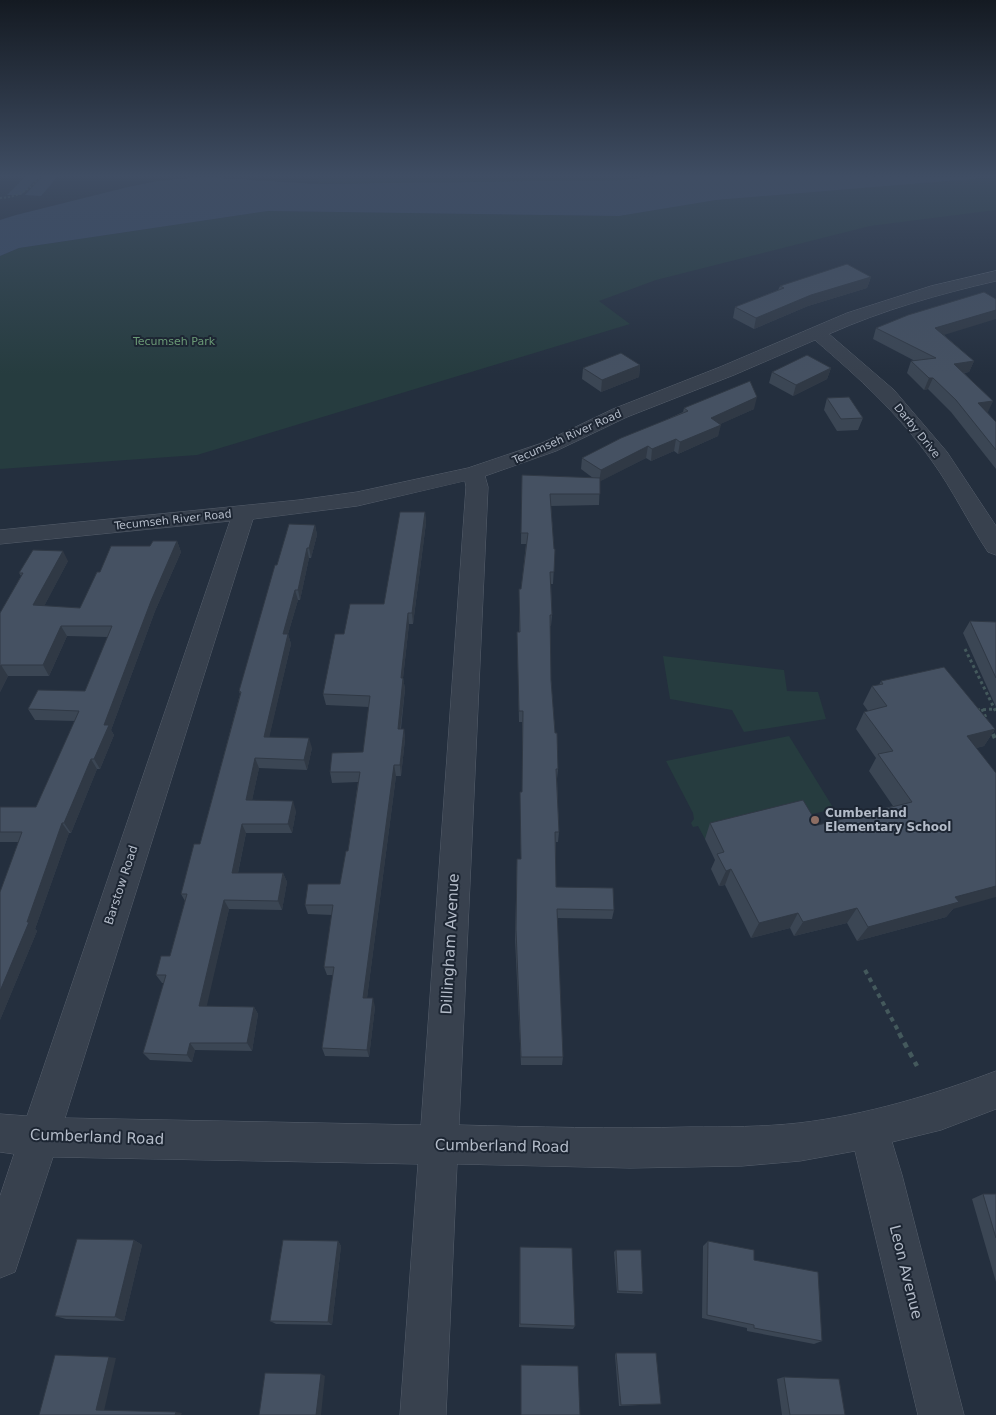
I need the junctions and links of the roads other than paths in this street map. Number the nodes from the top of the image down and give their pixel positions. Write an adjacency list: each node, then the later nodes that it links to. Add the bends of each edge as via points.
1 (991, 281): 2 (street, Tecumseh River Road, via 901,300)
2 (817, 332): 3 (street, Tecumseh River Road, via 620,413 549,447); 6 (street, Darby Drive, via 870,377 908,417 964,493)
3 (474, 473): 4 (street, Tecumseh River Road, via 357,499); 11 (street, Dillingham Avenue, via 476,497)
4 (244, 514): 5 (street, Tecumseh River Road); 10 (street, Barstow Road)
5 (0, 537)
6 (996, 547)
7 (996, 1090): 8 (street, Cumberland Road, via 941,1111)
8 (868, 1129): 11 (street, Cumberland Road, via 800,1142 742,1146); 14 (street, Leon Avenue)
9 (0, 1133): 10 (street, Cumberland Road)
10 (40, 1137): 11 (street, Cumberland Road); 12 (street, Barstow Road)
11 (438, 1145): 13 (street, Dillingham Avenue)
12 (0, 1257)
13 (423, 1415)
14 (941, 1415)

